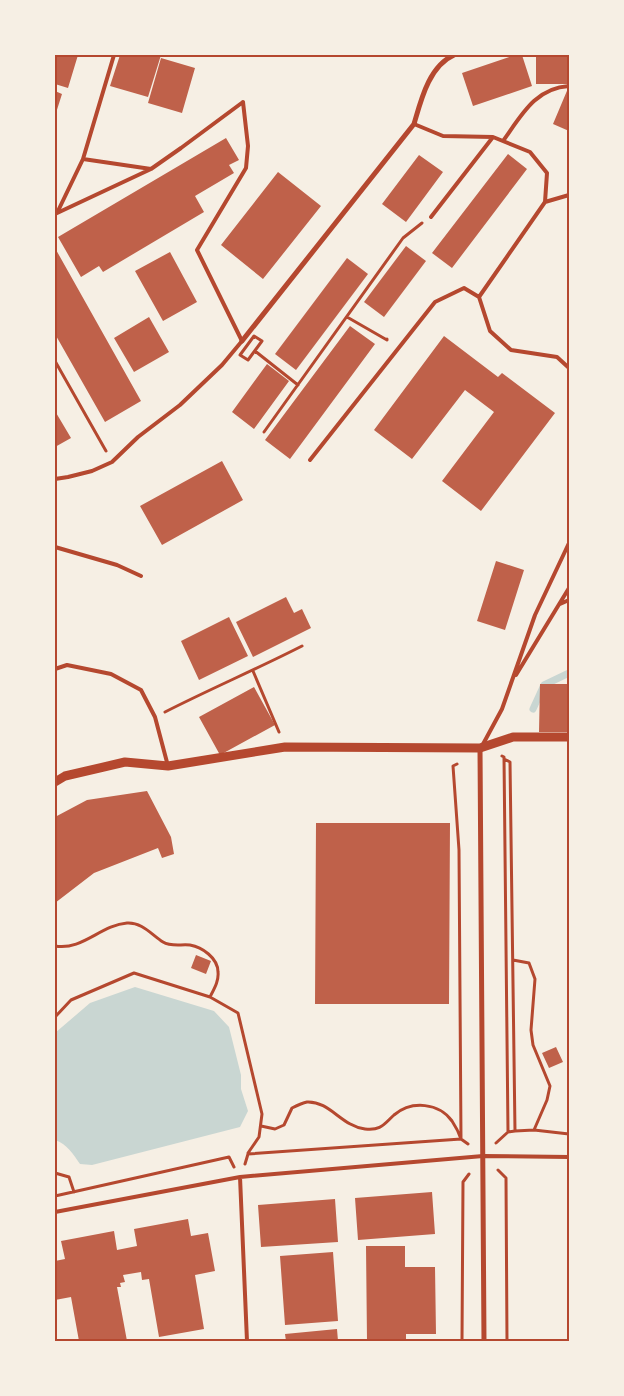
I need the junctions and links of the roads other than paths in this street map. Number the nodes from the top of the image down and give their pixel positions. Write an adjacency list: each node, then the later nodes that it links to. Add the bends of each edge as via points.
1 (114, 55): 7 (lane)
2 (454, 55): 4 (street, via 446,59 426,86)
3 (569, 86): 6 (lane, via 556,87 529,103)
4 (414, 124): 5 (lane, via 443,136); 14 (street)
5 (493, 137): 6 (lane); 12 (lane)
6 (503, 141): 10 (lane, via 530,152 547,173)
7 (83, 159): 8 (lane); 11 (lane)
8 (150, 169): 11 (lane); 14 (lane, via 243,102 248,146 246,168 197,250)
9 (569, 195): 10 (lane)
10 (545, 202): 13 (lane)
11 (56, 214)
12 (430, 217)
13 (479, 297): 15 (lane, via 490,331 512,350 557,357); 16 (lane, via 464,288 435,302)
14 (242, 341): 17 (lane, via 180,406 138,437 112,462 92,471)
15 (569, 368)
16 (310, 460)
17 (55, 478)
18 (569, 543): 25 (lane, via 535,615)
19 (55, 546): 20 (lane)
20 (141, 576)
21 (569, 588): 23 (lane)
22 (569, 600): 23 (lane)
23 (558, 605): 25 (lane)
24 (55, 669): 28 (lane, via 67,665 111,674 141,690 155,717)
25 (512, 681): 27 (lane, via 502,709)
26 (569, 737): 27 (street, via 513,737)
27 (480, 748): 28 (street, via 285,747); 30 (street)
28 (168, 766): 29 (street, via 125,762 65,776)
29 (55, 782)
30 (483, 1156): 31 (lane); 32 (lane); 35 (street)
31 (569, 1157)
32 (240, 1177): 33 (lane); 34 (lane)
33 (55, 1212)
34 (247, 1341)
35 (484, 1341)

